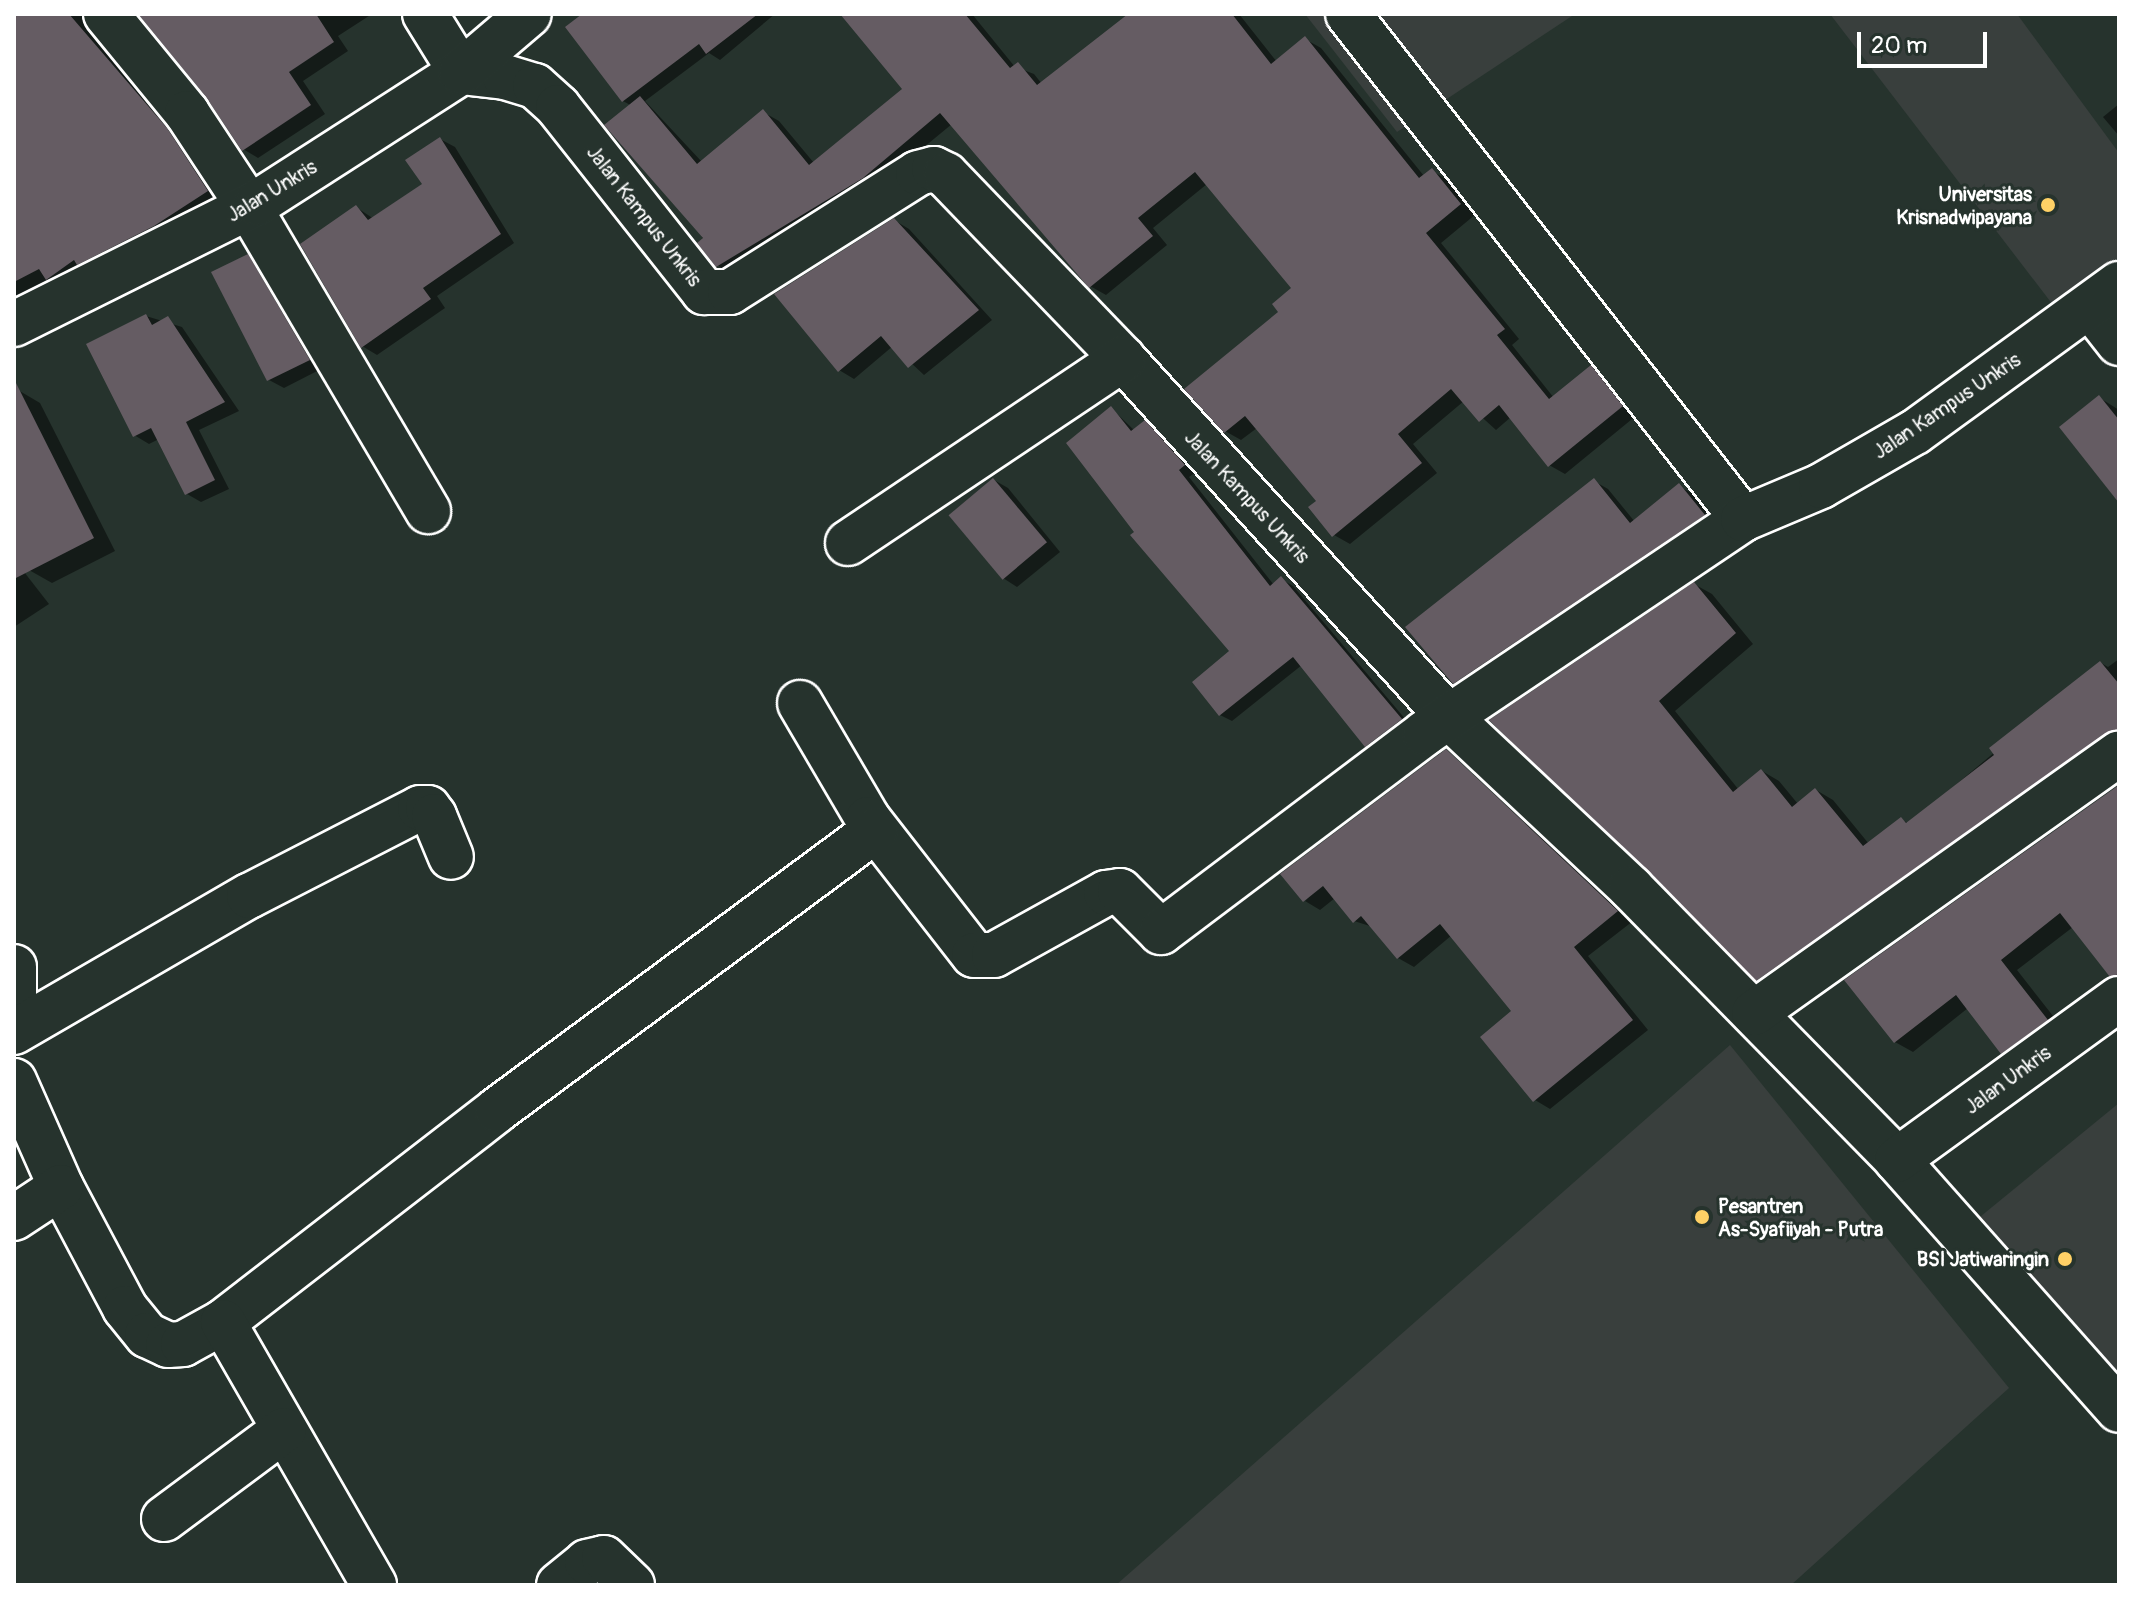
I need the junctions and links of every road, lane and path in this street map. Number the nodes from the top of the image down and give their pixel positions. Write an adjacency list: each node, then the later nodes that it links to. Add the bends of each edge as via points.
1 (106, 14): 6 (street, via 187,113)
2 (425, 14): 5 (street)
3 (529, 14): 5 (street, Jalan Unkris)
4 (1348, 14): 12 (street)
5 (461, 72): 6 (street, Jalan Unkris); 10 (street, Jalan Kampus Unkris, via 535,86 558,107 704,292 730,292 918,173 934,169 974,201)
6 (249, 207): 8 (street, Jalan Unkris); 11 (street)
7 (2104, 295): 9 (street); 12 (street, Jalan Kampus Unkris, via 1915,432 1821,486)
8 (14, 324)
9 (2119, 343)
10 (1123, 359): 13 (street); 15 (street, Jalan Kampus Unkris)
11 (428, 511)
12 (1743, 519): 15 (street, Jalan Kampus Unkris)
13 (848, 543)
14 (800, 703): 17 (street)
15 (1449, 717): 17 (street, via 1161,932 1120,891 1106,893 994,955 974,955); 21 (street)
16 (2119, 754): 21 (street)
17 (876, 830): 28 (street, via 497,1110)
18 (451, 857): 23 (street, via 434,816 420,808 249,896)
19 (14, 967): 22 (street)
20 (2119, 999): 25 (street, Jalan Unkris)
21 (1754, 1013): 25 (street)
22 (14, 1024)
23 (14, 1032)
24 (14, 1081): 26 (street)
25 (1897, 1160): 29 (street)
26 (61, 1187): 27 (street); 28 (street, via 125,1308 147,1335 168,1345 183,1344)
27 (14, 1218)
28 (223, 1322): 30 (street)
29 (2119, 1410)
30 (284, 1430): 31 (street); 32 (street)
31 (164, 1519)
32 (374, 1585)
33 (559, 1585): 34 (street, via 587,1562 604,1558)
34 (632, 1585)

